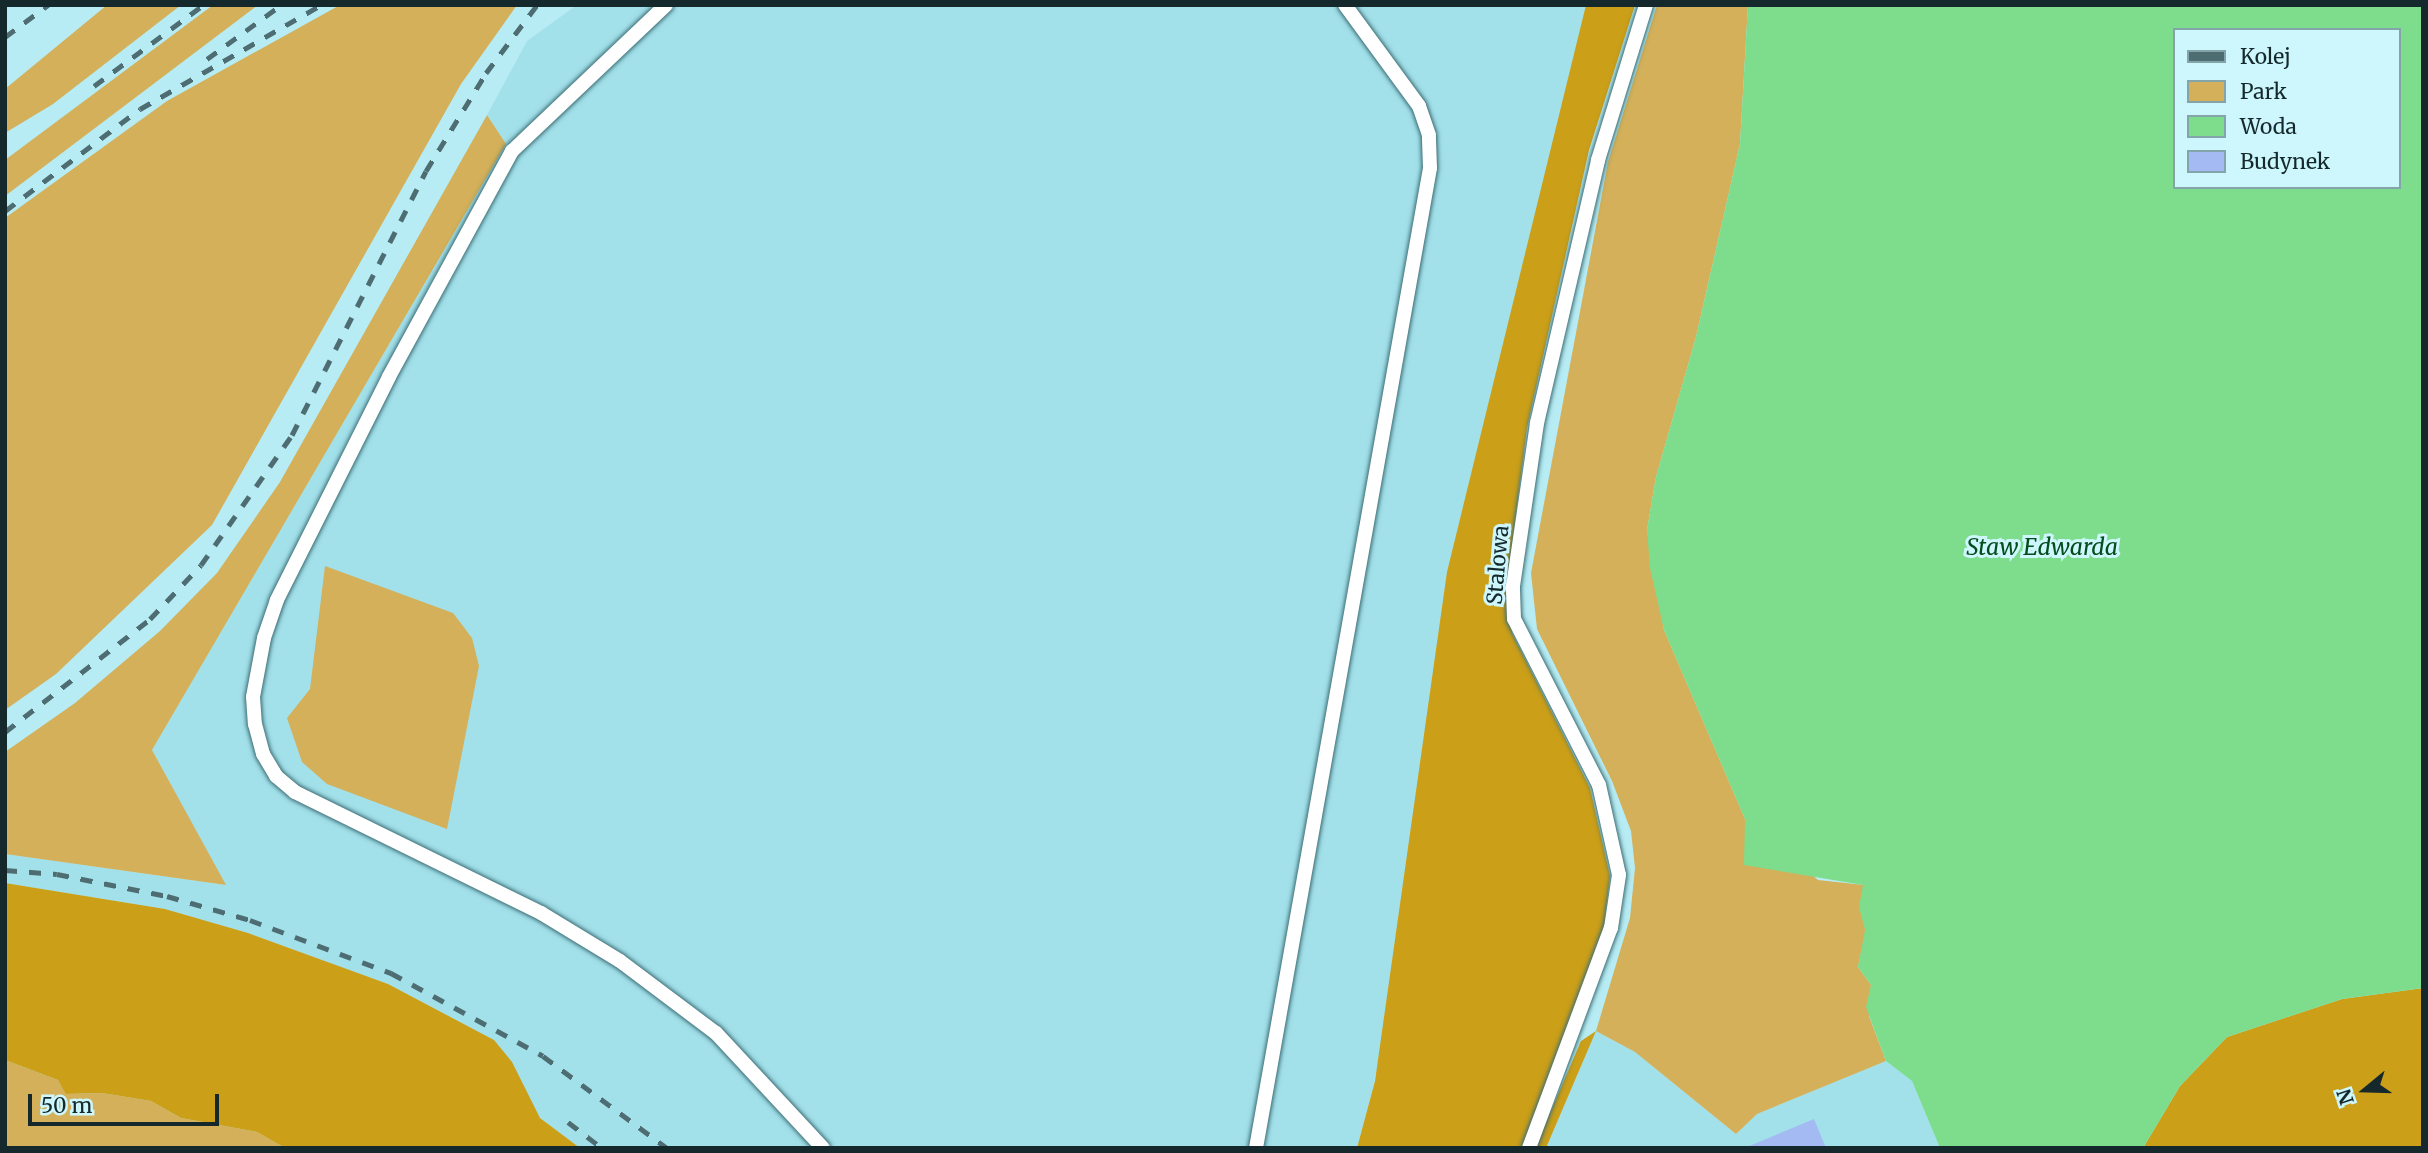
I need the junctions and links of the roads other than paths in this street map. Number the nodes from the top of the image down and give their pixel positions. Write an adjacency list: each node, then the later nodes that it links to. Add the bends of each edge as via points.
1 (666, 5): 4 (lane, via 512,151 388,377 277,600 253,697 255,724 263,754 276,776 295,792 541,913 620,961 716,1033)
2 (1345, 5): 5 (lane, via 1419,106 1429,135 1430,168)
3 (1646, 5): 6 (lane, Stalowa, via 1598,160 1536,423 1513,586 1514,619 1599,785 1619,875 1611,928)
4 (823, 1148)
5 (1256, 1148)
6 (1530, 1148)

